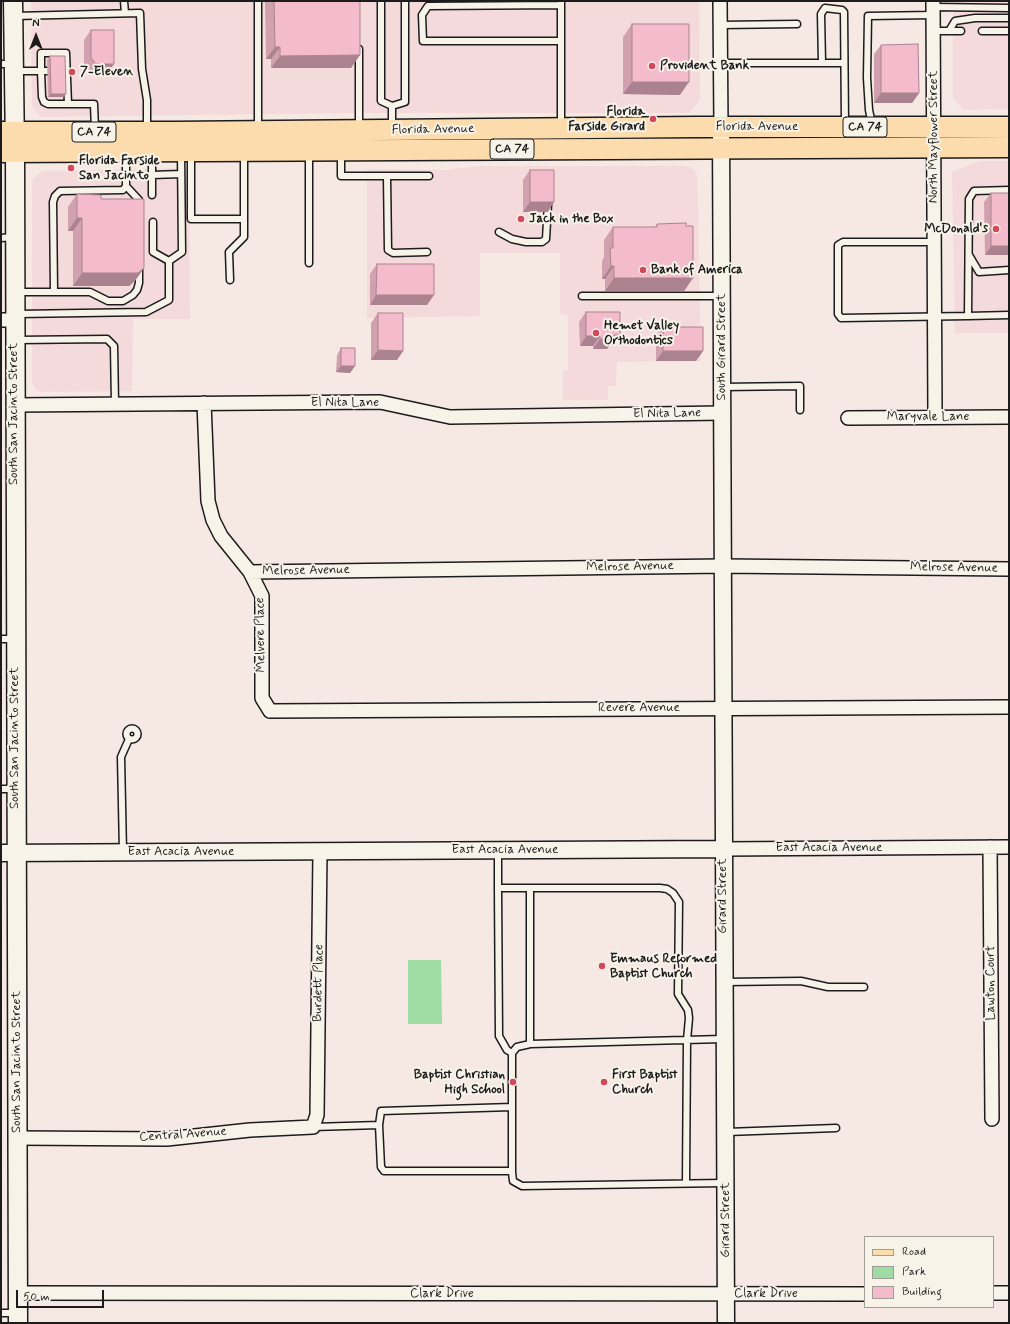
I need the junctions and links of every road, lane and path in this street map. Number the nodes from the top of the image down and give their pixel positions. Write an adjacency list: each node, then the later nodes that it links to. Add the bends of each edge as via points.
1 (124, 1): 10 (lane)
2 (258, 1): 36 (lane)
3 (381, 1): 27 (lane, via 380,101)
4 (405, 1): 27 (lane, via 405,102)
5 (720, 1): 13 (street)
6 (561, 3): 20 (lane); 20 (lane, via 428,6 422,15 423,41)
7 (933, 8): 8 (lane); 14 (street, North Mayflower Street); 28 (lane, via 894,16 868,16 867,78)
8 (1009, 8)
9 (13, 9): 10 (lane); 24 (main road, South San Jacinto Street)
10 (125, 13): 39 (lane, via 140,13)
11 (1009, 18): 15 (lane, via 955,21)
12 (797, 24): 13 (lane)
13 (720, 25): 21 (street)
14 (933, 31): 15 (lane); 29 (street, North Mayflower Street)
15 (949, 31): 16 (lane)
16 (961, 31)
17 (982, 31): 18 (lane)
18 (1009, 31)
19 (359, 39): 34 (lane)
20 (561, 41): 33 (lane)
21 (720, 63): 22 (lane); 31 (street)
22 (822, 63): 23 (lane); 23 (lane, via 821,14 826,8 834,8 844,12)
23 (844, 63): 32 (lane)
24 (9, 66): 25 (lane); 37 (main road, South San Jacinto Street)
25 (45, 70): 26 (lane, via 42,97 44,102); 26 (lane, via 41,53 66,53)
26 (68, 104): 38 (lane, via 94,104)
27 (392, 106): 35 (lane)
28 (873, 127): 29 (main road, Florida Avenue / CA 74); 32 (main road, Florida Avenue / CA 74)
29 (934, 127): 30 (main road, Florida Avenue / CA 74); 42 (street, North Mayflower Street)
30 (1009, 127)
31 (721, 128): 32 (main road, Florida Avenue / CA 74); 33 (main road, Florida Avenue / CA 74); 41 (street, South Girard Street)
32 (845, 128)
33 (561, 129): 35 (main road, Florida Avenue / CA 74)
34 (359, 130): 35 (main road, Florida Avenue / CA 74); 36 (main road, Florida Avenue / CA 74)
35 (392, 130)
36 (258, 131): 39 (main road, Florida Avenue / CA 74)
37 (8, 132): 38 (main road, Florida Avenue / CA 74); 49 (main road, South San Jacinto Street)
38 (95, 132): 39 (main road, Florida Avenue / CA 74)
39 (147, 132)
40 (1009, 147): 42 (main road, Florida Avenue / CA 74)
41 (721, 148): 42 (main road, Florida Avenue / CA 74); 44 (main road, Florida Avenue / CA 74); 74 (street, South Girard Street)
42 (934, 148): 63 (street, North Mayflower Street)
43 (309, 150): 44 (main road, Florida Avenue / CA 74); 48 (main road, Florida Avenue / CA 74); 68 (lane)
44 (341, 150): 52 (lane, via 341,176)
45 (126, 151): 46 (main road, Florida Avenue / CA 74); 49 (main road, Florida Avenue / CA 74); 54 (lane)
46 (152, 151): 47 (main road, Florida Avenue / CA 74); 51 (lane)
47 (186, 151): 48 (main road, Florida Avenue / CA 74); 50 (lane); 59 (lane, via 191,219)
48 (244, 151): 59 (lane)
49 (8, 152): 62 (main road, South San Jacinto Street)
50 (181, 174): 51 (lane); 67 (lane, via 182,252)
51 (152, 175): 56 (lane)
52 (387, 176): 53 (lane); 64 (lane, via 388,250 393,253)
53 (428, 176)
54 (126, 186): 58 (lane, via 139,200); 72 (lane, via 124,190 60,192 55,196)
55 (1009, 190): 65 (lane, via 974,192 969,198)
56 (152, 195)
57 (548, 197): 61 (lane, via 546,239 542,242 512,239)
58 (139, 215)
59 (244, 219): 70 (lane, via 244,237 229,252)
60 (152, 222): 67 (lane, via 153,252)
61 (499, 232)
62 (8, 238): 71 (main road, South San Jacinto Street)
63 (934, 242): 76 (street, North Mayflower Street); 76 (lane, via 843,242 838,245 838,314 841,318)
64 (427, 252)
65 (968, 253): 69 (lane, via 979,272); 77 (lane)
66 (139, 260): 72 (lane, via 137,290 123,301 108,301 90,292)
67 (168, 261): 78 (lane, via 169,300 146,312)
68 (309, 263)
69 (1009, 270)
70 (230, 280)
71 (14, 292): 72 (lane); 78 (main road, South San Jacinto Street)
72 (54, 292)
73 (582, 296): 74 (lane)
74 (722, 296): 80 (street, South Girard Street)
75 (1009, 315): 77 (lane)
76 (935, 316): 77 (lane); 86 (street, North Mayflower Street)
77 (968, 316)
78 (10, 318): 79 (main road, South San Jacinto Street)
79 (14, 340): 81 (lane, via 107,339 114,346); 83 (main road, South San Jacinto Street)
80 (722, 387): 84 (lane, via 800,386); 85 (street, South Girard Street)
81 (115, 404): 82 (street, El Nita Lane); 83 (street, El Nita Lane)
82 (204, 404): 85 (street, El Nita Lane, via 380,402 450,417); 91 (street, Melvere Place, via 210,507 221,536)
83 (14, 405): 92 (main road, South San Jacinto Street)
84 (800, 410)
85 (722, 413): 89 (street, South Girard Street)
86 (935, 417): 87 (street, Maryvale Lane); 88 (street, Maryvale Lane)
87 (1009, 417)
88 (848, 418)
89 (723, 566): 90 (street, Melrose Avenue); 91 (street, Melrose Avenue); 94 (street, Girard Street)
90 (1009, 569)
91 (250, 572): 95 (street, Melvere Place, via 262,596 262,698)
92 (8, 639): 97 (main road, South San Jacinto Street)
93 (1009, 707): 94 (street, Revere Avenue)
94 (723, 708): 95 (street, Revere Avenue); 100 (street, Girard Street)
95 (270, 711)
96 (129, 739): 103 (lane, via 121,757)
97 (8, 789): 104 (main road, South San Jacinto Street)
98 (990, 847): 99 (street, East Acacia Avenue); 100 (street, East Acacia Avenue); 114 (street, Lawton Court)
99 (1009, 847)
100 (723, 849): 101 (street, East Acacia Avenue); 107 (street, Girard Street)
101 (498, 850): 102 (street, East Acacia Avenue); 105 (lane)
102 (320, 851): 103 (street, East Acacia Avenue); 115 (street, Burdett Place)
103 (123, 852): 104 (street, East Acacia Avenue)
104 (8, 853): 119 (main road, South San Jacinto Street)
105 (498, 888): 106 (lane); 112 (lane, via 499,1036 507,1050)
106 (530, 888): 110 (lane, via 660,888 673,893 679,902 678,994 688,1010); 111 (lane)
107 (724, 982): 108 (lane, via 801,981 828,987); 109 (street, Girard Street)
108 (864, 988)
109 (724, 1039): 110 (lane); 118 (street, Girard Street)
110 (687, 1040): 111 (lane); 122 (lane)
111 (530, 1044): 112 (lane, via 516,1047)
112 (512, 1053): 113 (lane)
113 (512, 1107): 116 (lane, via 380,1111); 120 (lane)
114 (992, 1119)
115 (315, 1121): 116 (lane); 119 (street, Central Avenue, via 167,1139)
116 (379, 1125): 120 (lane, via 381,1167 384,1171)
117 (836, 1128): 118 (lane)
118 (725, 1132): 121 (street, Girard Street)
119 (17, 1138): 125 (main road, South San Jacinto Street)
120 (512, 1171): 122 (lane, via 513,1181 522,1186)
121 (725, 1182): 122 (lane); 127 (street, Girard Street)
122 (686, 1183)
123 (994, 1293): 124 (street)
124 (1009, 1293)
125 (18, 1294): 127 (street, Clark Drive); 128 (main road, South San Jacinto Street)
126 (864, 1294): 127 (street, Clark Drive)
127 (726, 1295): 129 (street, Girard Street)
128 (12, 1316)
129 (726, 1323)

